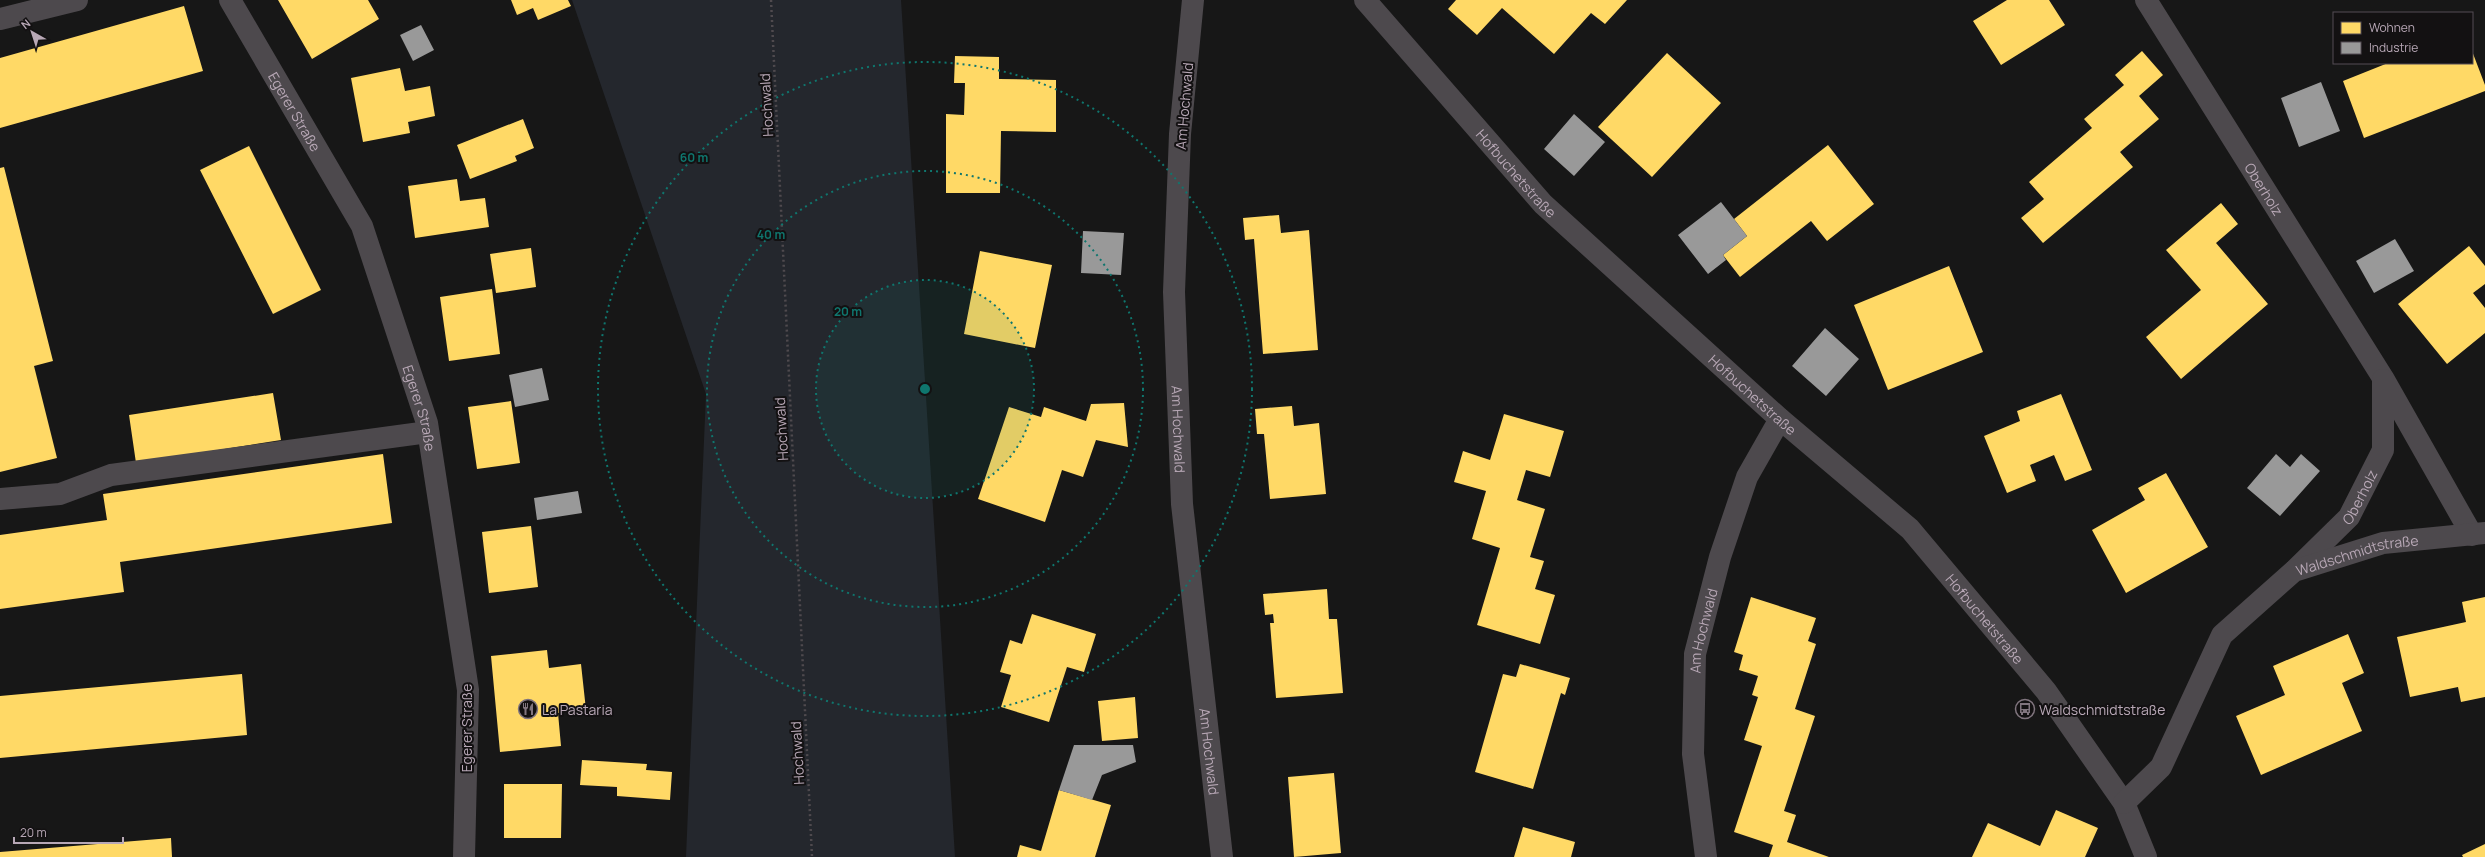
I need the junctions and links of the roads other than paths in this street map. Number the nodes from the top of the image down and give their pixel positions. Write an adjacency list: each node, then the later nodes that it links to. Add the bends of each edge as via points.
1 (77, 0): 6 (street)
2 (230, 0): 9 (street, Egerer Straße, via 362,226)
3 (1194, 0): 15 (street, Am Hochwald, via 1180,134 1174,292 1182,504)
4 (1365, 0): 8 (street, Hofbuchetstraße, via 1543,204)
5 (2146, 0): 7 (street, Oberholz)
6 (0, 19)
7 (2383, 378): 11 (street, Oberholz); 12 (street, Oberholz, via 2383,450 2349,517)
8 (1780, 419): 13 (street, Hofbuchetstraße, via 1910,529 2046,691); 16 (street, Am Hochwald, via 1747,478 1720,557 1695,654 1693,754)
9 (428, 432): 10 (street, via 111,474 60,494); 14 (street, Egerer Straße, via 468,690)
10 (0, 499)
11 (2478, 534): 12 (street, Waldschmidtstraße, via 2383,543)
12 (2294, 571): 13 (street, Waldschmidtstraße, via 2222,635 2161,767)
13 (2124, 803): 17 (street)
14 (464, 857)
15 (1222, 857)
16 (1706, 857)
17 (2146, 857)

